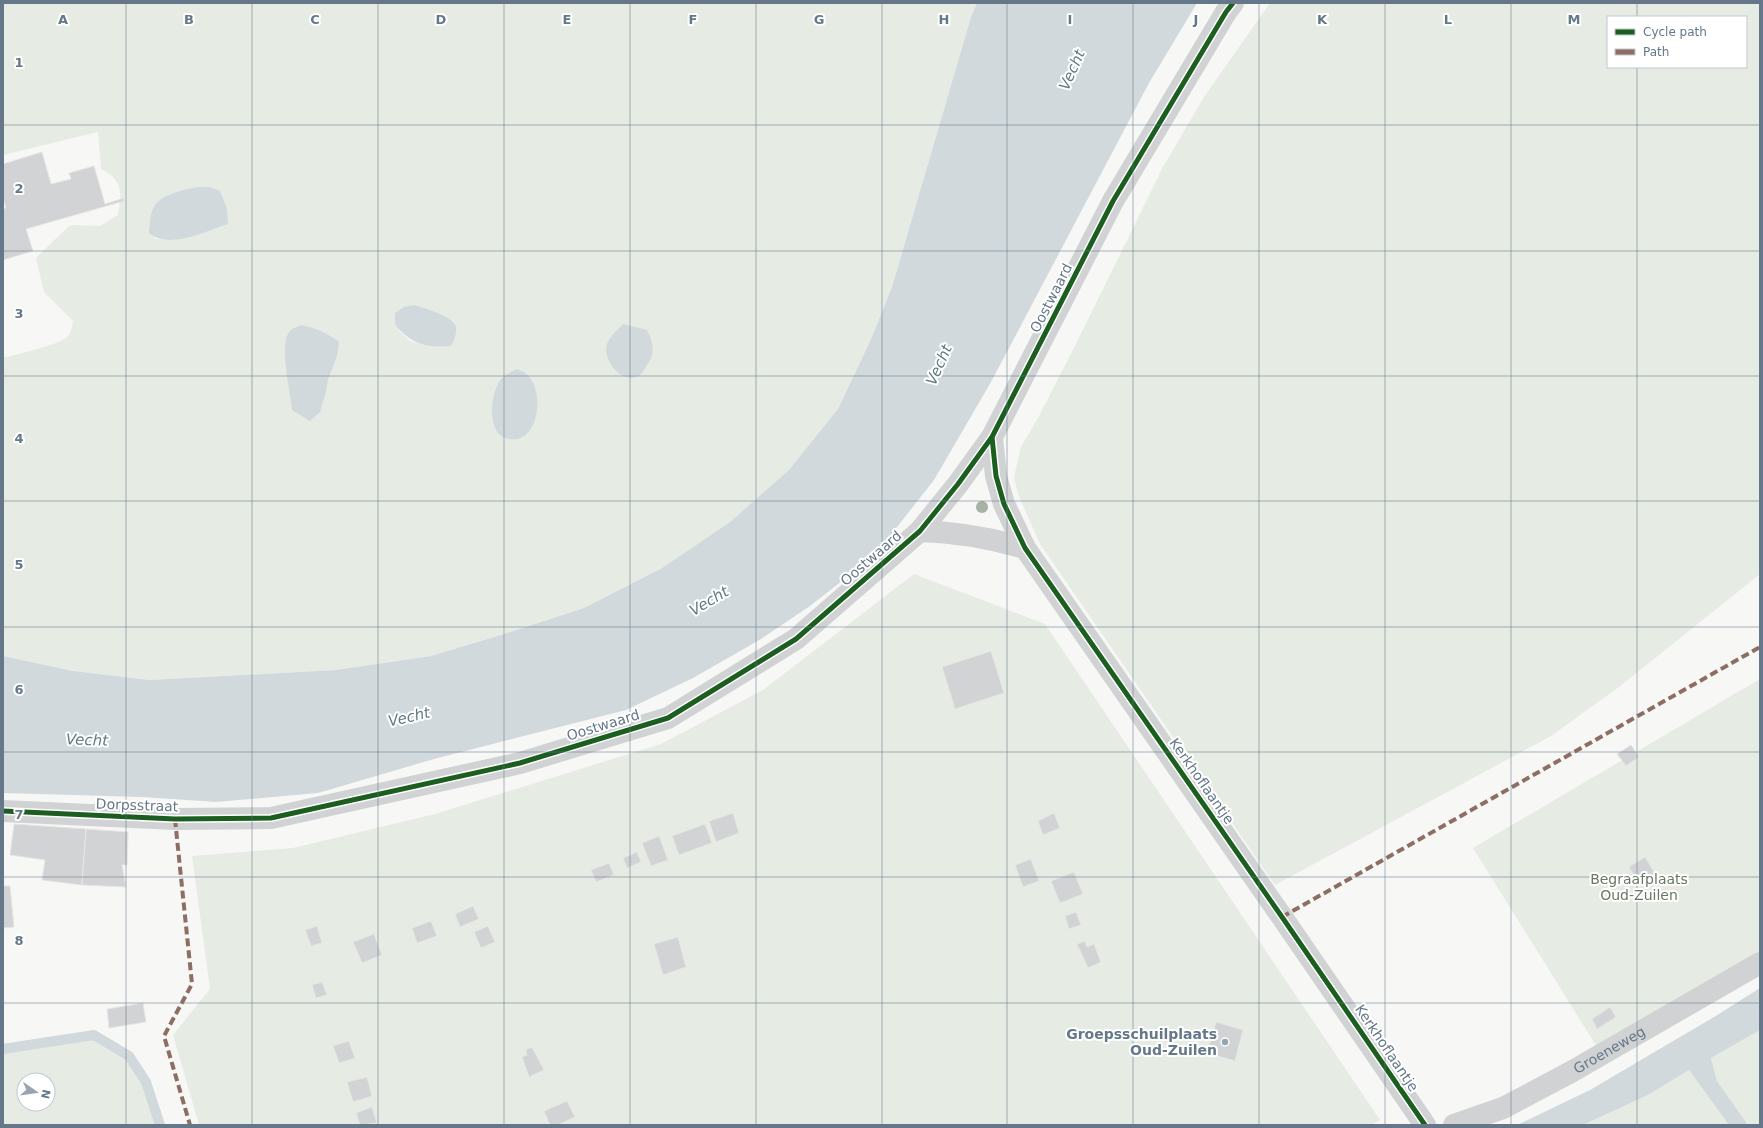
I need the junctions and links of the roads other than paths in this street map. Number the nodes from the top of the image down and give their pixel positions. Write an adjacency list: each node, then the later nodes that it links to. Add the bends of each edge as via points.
1 (1233, 3): 2 (street, Oostwaard, via 1113,202)
2 (992, 437): 3 (street, Oostwaard); 4 (street, Kerkhoflaantje, via 996,476 1004,504)
3 (920, 531): 4 (street, via 952,532 983,537); 6 (street, Oostwaard, via 796,639 668,718 520,763)
4 (1025, 548): 8 (street, Kerkhoflaantje)
5 (3, 811): 6 (street, Dorpsstraat, via 175,819)
6 (271, 818)
7 (1760, 963): 9 (street, Groeneweg, via 1571,1072 1503,1108)
8 (1425, 1125)
9 (1454, 1125)

